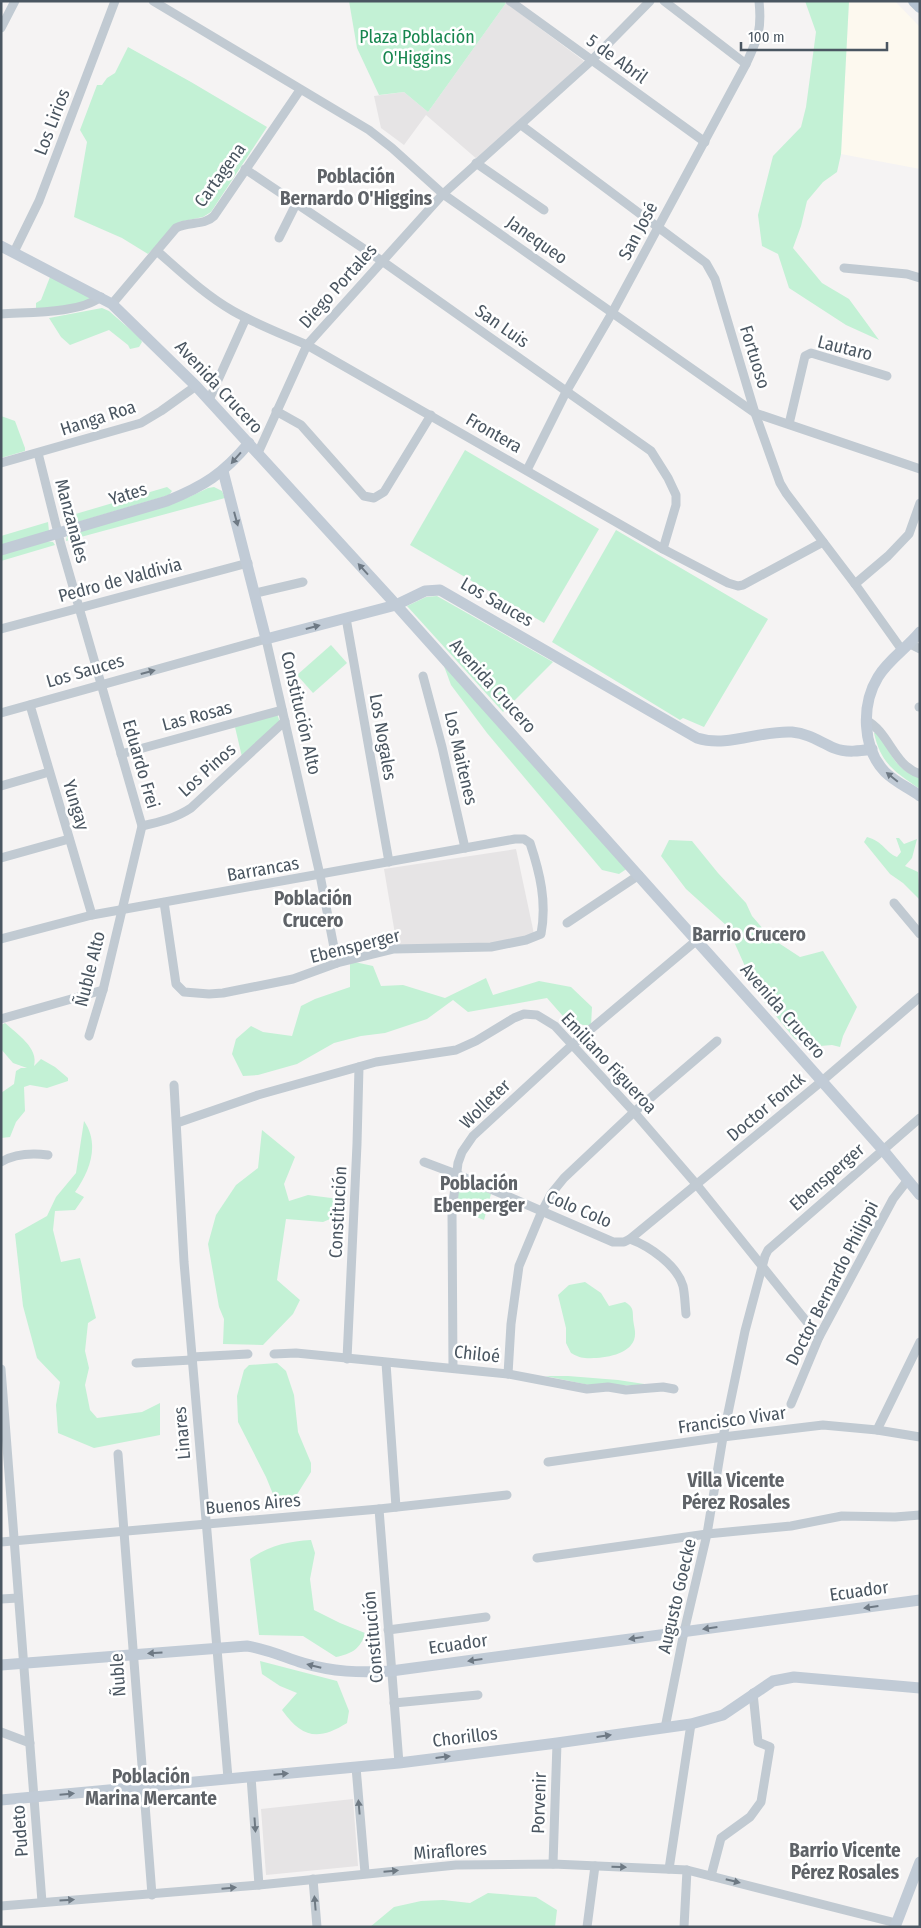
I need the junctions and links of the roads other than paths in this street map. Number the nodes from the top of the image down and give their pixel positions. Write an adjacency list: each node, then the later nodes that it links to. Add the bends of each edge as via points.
1 (15, 1): 10 (street)
2 (115, 1): 25 (street, Los Lirios, via 39,201)
3 (153, 1): 13 (street, Janequeo)
4 (510, 1): 11 (street, 5 de Abril)
5 (650, 1): 11 (street, Diego Portales)
6 (664, 1): 12 (street)
7 (759, 1): 12 (street, San José, via 759,35)
8 (914, 1): 9 (main road)
9 (920, 7)
10 (1, 28)
11 (591, 61): 14 (street, Diego Portales); 15 (street, 5 de Abril)
12 (746, 64): 15 (street, San José)
13 (300, 90): 17 (street, Cartagena); 18 (street, Janequeo, via 369,130)
14 (520, 125): 16 (street, Diego Portales); 21 (street, Fortuoso)
15 (705, 142): 21 (street, San José)
16 (476, 163): 18 (street, Diego Portales); 20 (street)
17 (245, 169): 19 (street, San Luis); 24 (street, Cartagena, via 211,219 181,225)
18 (443, 194): 26 (street, Diego Portales); 31 (street, Janequeo)
19 (296, 204): 22 (street); 26 (street, San Luis)
20 (544, 210)
21 (658, 228): 31 (street, San José); 40 (street, Fortuoso, via 706,264 715,279)
22 (279, 238)
23 (1, 246): 25 (main road, Avenida Crucero)
24 (157, 251): 30 (street, Cartagena); 33 (street, Frontera, via 200,287)
25 (14, 252): 29 (main road, Avenida Crucero)
26 (382, 261): 34 (street, Diego Portales); 37 (street, San Luis)
27 (844, 268): 28 (street)
28 (920, 278)
29 (101, 297): 30 (main road, Avenida Crucero); 32 (street, via 76,307)
30 (112, 304): 36 (main road, Avenida Crucero)
31 (612, 313): 37 (street, San José); 40 (street, Janequeo)
32 (1, 314)
33 (246, 318): 34 (street, Frontera); 38 (street)
34 (307, 345): 39 (street, Diego Portales); 41 (street, Frontera)
35 (887, 376): 42 (street, Lautaro, via 811,353 805,356)
36 (196, 386): 38 (main road, Avenida Crucero); 44 (street, Hanga Roa, via 141,423)
37 (566, 392): 48 (street, San José); 53 (street, San Luis, via 647,448 658,460 674,489 676,500)
38 (209, 400): 43 (main road, Avenida Crucero)
39 (276, 411): 41 (street, via 301,425 364,496 374,498 384,492); 45 (street, Diego Portales)
40 (755, 413): 42 (street, Janequeo); 52 (street, Fortuoso, via 780,483)
41 (430, 415): 48 (street, Frontera)
42 (790, 424): 47 (street, Janequeo)
43 (249, 443): 45 (main road, Avenida Crucero); 49 (main road, Yates, one-way to 49)
44 (38, 453): 46 (street, Hanga Roa); 51 (street, Manzanales)
45 (258, 453): 59 (main road, Avenida Crucero, one-way to 45)
46 (1, 463)
47 (920, 469)
48 (527, 470): 53 (street, Frontera)
49 (223, 471): 51 (main road, Yates, via 190,492 167,501); 55 (main road, Constitución Alto, one-way to 55)
50 (920, 503): 57 (street, via 909,534)
51 (58, 534): 54 (main road, Yates); 60 (street, Manzanales)
52 (823, 542): 53 (street, Frontera, via 738,586); 57 (street, Fortuoso)
53 (663, 549)
54 (1, 550)
55 (248, 563): 58 (main road, Constitución Alto); 60 (street, Pedro de Valdivia)
56 (303, 582): 58 (street)
57 (855, 584): 65 (street, Fortuoso)
58 (256, 593): 64 (main road, Constitución Alto)
59 (396, 605): 61 (main road, Los Sauces); 73 (main road, Los Sauces, via 430,590 444,591 691,736 703,740 718,742 789,732 815,737 835,748); 85 (main road, Avenida Crucero)
60 (79, 608): 62 (street, Pedro de Valdivia); 67 (street, Manzanales)
61 (346, 618): 64 (main road, Los Sauces, one-way to 61); 83 (street, Los Nogales)
62 (1, 629)
63 (920, 632): 65 (main road)
64 (266, 639): 67 (street, Los Sauces, one-way to 64); 69 (street, Constitución Alto)
65 (910, 648): 71 (main road, via 878,678 868,703)
66 (423, 676): 81 (street, Los Maitenes)
67 (101, 684): 68 (street, Los Sauces); 74 (street, Eduardo Frei)
68 (30, 705): 70 (street, Los Sauces); 75 (street, Yungay)
69 (282, 710): 72 (street, Constitución Alto); 74 (street, Las Rosas)
70 (1, 713)
71 (866, 720): 73 (main road); 76 (street, via 878,730 904,765)
72 (285, 721): 79 (street, Los Pinos, via 191,808 167,820); 84 (street, Constitución Alto)
73 (872, 749): 78 (main road, one-way to 73, via 886,772)
74 (121, 754): 79 (street, Eduardo Frei)
75 (49, 772): 77 (street); 80 (street, Yungay)
76 (920, 774)
77 (1, 786)
78 (920, 796)
79 (142, 826): 88 (street, Eduardo Frei)
80 (69, 839): 82 (street); 89 (street, Yungay)
81 (465, 848): 83 (street, Barrancas); 91 (street, Barrancas, via 515,839 530,843 543,896)
82 (1, 858)
83 (389, 862): 84 (street, Barrancas)
84 (320, 875): 86 (street, Barrancas); 95 (street, Constitución Alto)
85 (639, 876): 90 (street); 94 (main road, Avenida Crucero)
86 (164, 902): 88 (street, Barrancas); 95 (street, Ebensperger, via 174,979 184,992 223,993 293,979)
87 (894, 903): 92 (street)
88 (121, 910): 89 (street, Barrancas); 96 (street, Ñuble Alto)
89 (92, 915): 93 (street, Barrancas)
90 (567, 923)
91 (540, 934): 95 (street, Ebensperger, via 492,947 394,949)
92 (920, 934)
93 (1, 939)
94 (697, 940): 101 (street, Wolleter); 103 (main road, Avenida Crucero)
95 (337, 964)
96 (103, 990): 98 (street); 99 (street, Ñuble Alto)
97 (920, 997): 103 (street, Doctor Fonck)
98 (2, 1018)
99 (89, 1036)
100 (717, 1041): 105 (street)
101 (572, 1045): 102 (street, Emiliano Figueroa, via 550,1022 537,1015 524,1014 456,1050); 105 (street, Emiliano Figueroa); 112 (street, Wolleter, via 473,1136 462,1152)
102 (359, 1067): 107 (street, Emiliano Figueroa, via 258,1095); 125 (street, Constitución)
103 (822, 1081): 108 (main road, Avenida Crucero); 114 (street, Doctor Fonck)
104 (174, 1085): 107 (street, Linares)
105 (634, 1112): 114 (street, Emiliano Figueroa); 116 (street, via 564,1178)
106 (920, 1118): 108 (street, Ebensperger)
107 (177, 1123): 124 (street, Linares)
108 (883, 1150): 113 (main road, Avenida Crucero); 118 (street, Ebensperger, via 768,1250)
109 (48, 1155): 110 (street, via 12,1156)
110 (1, 1162)
111 (424, 1162): 112 (street, Colo Colo)
112 (456, 1174): 116 (street, Colo Colo); 128 (street, Wolleter, via 452,1211)
113 (907, 1181): 115 (main road, Avenida Crucero); 120 (street, Doctor Bernardo Philippi, via 893,1199)
114 (697, 1186): 117 (street, Doctor Fonck); 118 (street, Emiliano Figueroa)
115 (920, 1195)
116 (542, 1211): 117 (street, Colo Colo, via 613,1242); 130 (street, via 519,1266)
117 (630, 1239): 119 (street, Colo Colo, via 677,1273 682,1284)
118 (762, 1266): 120 (street, Emiliano Figueroa); 135 (street, Augusto Goecke)
119 (686, 1314)
120 (819, 1337): 133 (street, Doctor Bernardo Philippi)
121 (920, 1342): 134 (street)
122 (248, 1354): 124 (street)
123 (274, 1354): 125 (street, Chiloé, via 296,1353)
124 (192, 1359): 126 (street); 143 (street, Linares)
125 (347, 1359): 127 (street, Chiloé)
126 (136, 1363)
127 (386, 1363): 128 (street, Chiloé); 140 (street)
128 (453, 1368): 130 (street, Chiloé)
129 (1, 1369): 132 (street, Pudeto)
130 (508, 1374): 131 (street, Chiloé, via 587,1389)
131 (674, 1389)
132 (2, 1400): 146 (street, Pudeto)
133 (792, 1404)
134 (877, 1430): 135 (street, Francisco Vivar, via 823,1425); 136 (street, Francisco Vivar)
135 (722, 1437): 138 (street, Francisco Vivar); 145 (street, Augusto Goecke)
136 (920, 1437)
137 (118, 1454): 144 (street, Ñuble)
138 (548, 1462)
139 (507, 1495): 140 (street, Buenos Aires)
140 (396, 1507): 141 (street, Buenos Aires)
141 (379, 1509): 143 (street, Buenos Aires); 153 (street, Constitución)
142 (920, 1515): 145 (street, via 842,1516 791,1526)
143 (206, 1525): 144 (street, Buenos Aires); 155 (street, Linares)
144 (123, 1532): 146 (street, Buenos Aires); 156 (street, Ñuble)
145 (708, 1534): 148 (street); 154 (street, Augusto Goecke)
146 (15, 1541): 147 (street, Buenos Aires); 149 (street, Pudeto)
147 (1, 1542)
148 (538, 1558)
149 (18, 1598): 150 (street); 157 (street, Pudeto)
150 (1, 1600)
151 (920, 1600): 154 (main road, Ecuador, one-way to 154)
152 (486, 1617): 153 (street)
153 (388, 1630): 159 (street, Constitución)
154 (684, 1632): 159 (main road, Ecuador, one-way to 159); 165 (street, Augusto Goecke)
155 (217, 1649): 156 (main road, Ecuador, one-way to 156); 159 (main road, Ecuador, one-way to 155, via 339,1672 258,1647); 172 (street, Linares)
156 (133, 1655): 157 (main road, Ecuador); 173 (street, Ñuble)
157 (23, 1663): 158 (main road, Ecuador); 167 (street, Pudeto)
158 (1, 1665)
159 (392, 1671): 163 (street, Constitución)
160 (920, 1688): 161 (main road, Chorillos, via 794,1677 773,1681)
161 (753, 1693): 164 (main road, Chorillos, via 722,1715); 182 (street, via 758,1742 770,1747 761,1802 750,1817 721,1838)
162 (478, 1695): 163 (street)
163 (394, 1704): 169 (street, Constitución)
164 (691, 1724): 165 (main road, Chorillos); 179 (street)
165 (665, 1728): 168 (main road, Chorillos, one-way to 165)
166 (1, 1732): 167 (street)
167 (30, 1743): 174 (street, Pudeto)
168 (557, 1743): 169 (main road, Chorillos, one-way to 168); 177 (street, Porvenir)
169 (399, 1763): 170 (main road, Chorillos)
170 (356, 1767): 171 (main road, Chorillos, one-way to 170); 181 (street, one-way to 170)
171 (251, 1777): 172 (main road, Chorillos); 184 (street, one-way to 184)
172 (228, 1778): 173 (main road, Chorillos)
173 (143, 1787): 174 (main road, Chorillos, one-way to 173); 185 (street, Ñuble)
174 (34, 1797): 175 (main road, Chorillos); 186 (street, Pudeto)
175 (1, 1800)
176 (920, 1862): 188 (main road)
177 (553, 1864): 178 (street, Miraflores); 181 (street, Miraflores, one-way to 177, via 473,1864)
178 (595, 1866): 179 (street, Miraflores, one-way to 179); 190 (street)
179 (668, 1868): 180 (street, Miraflores)
180 (687, 1870): 182 (street, Miraflores); 191 (street)
181 (365, 1873): 183 (street, Miraflores)
182 (711, 1876): 188 (street, Miraflores, one-way to 188)
183 (313, 1879): 184 (street, Miraflores); 189 (street, one-way to 183)
184 (259, 1885): 185 (street, Miraflores, one-way to 184)
185 (152, 1895): 186 (street, Miraflores, one-way to 185)
186 (42, 1902): 187 (street, Miraflores)
187 (1, 1906)
188 (895, 1925)
189 (317, 1927)
190 (587, 1927)
191 (684, 1927)

